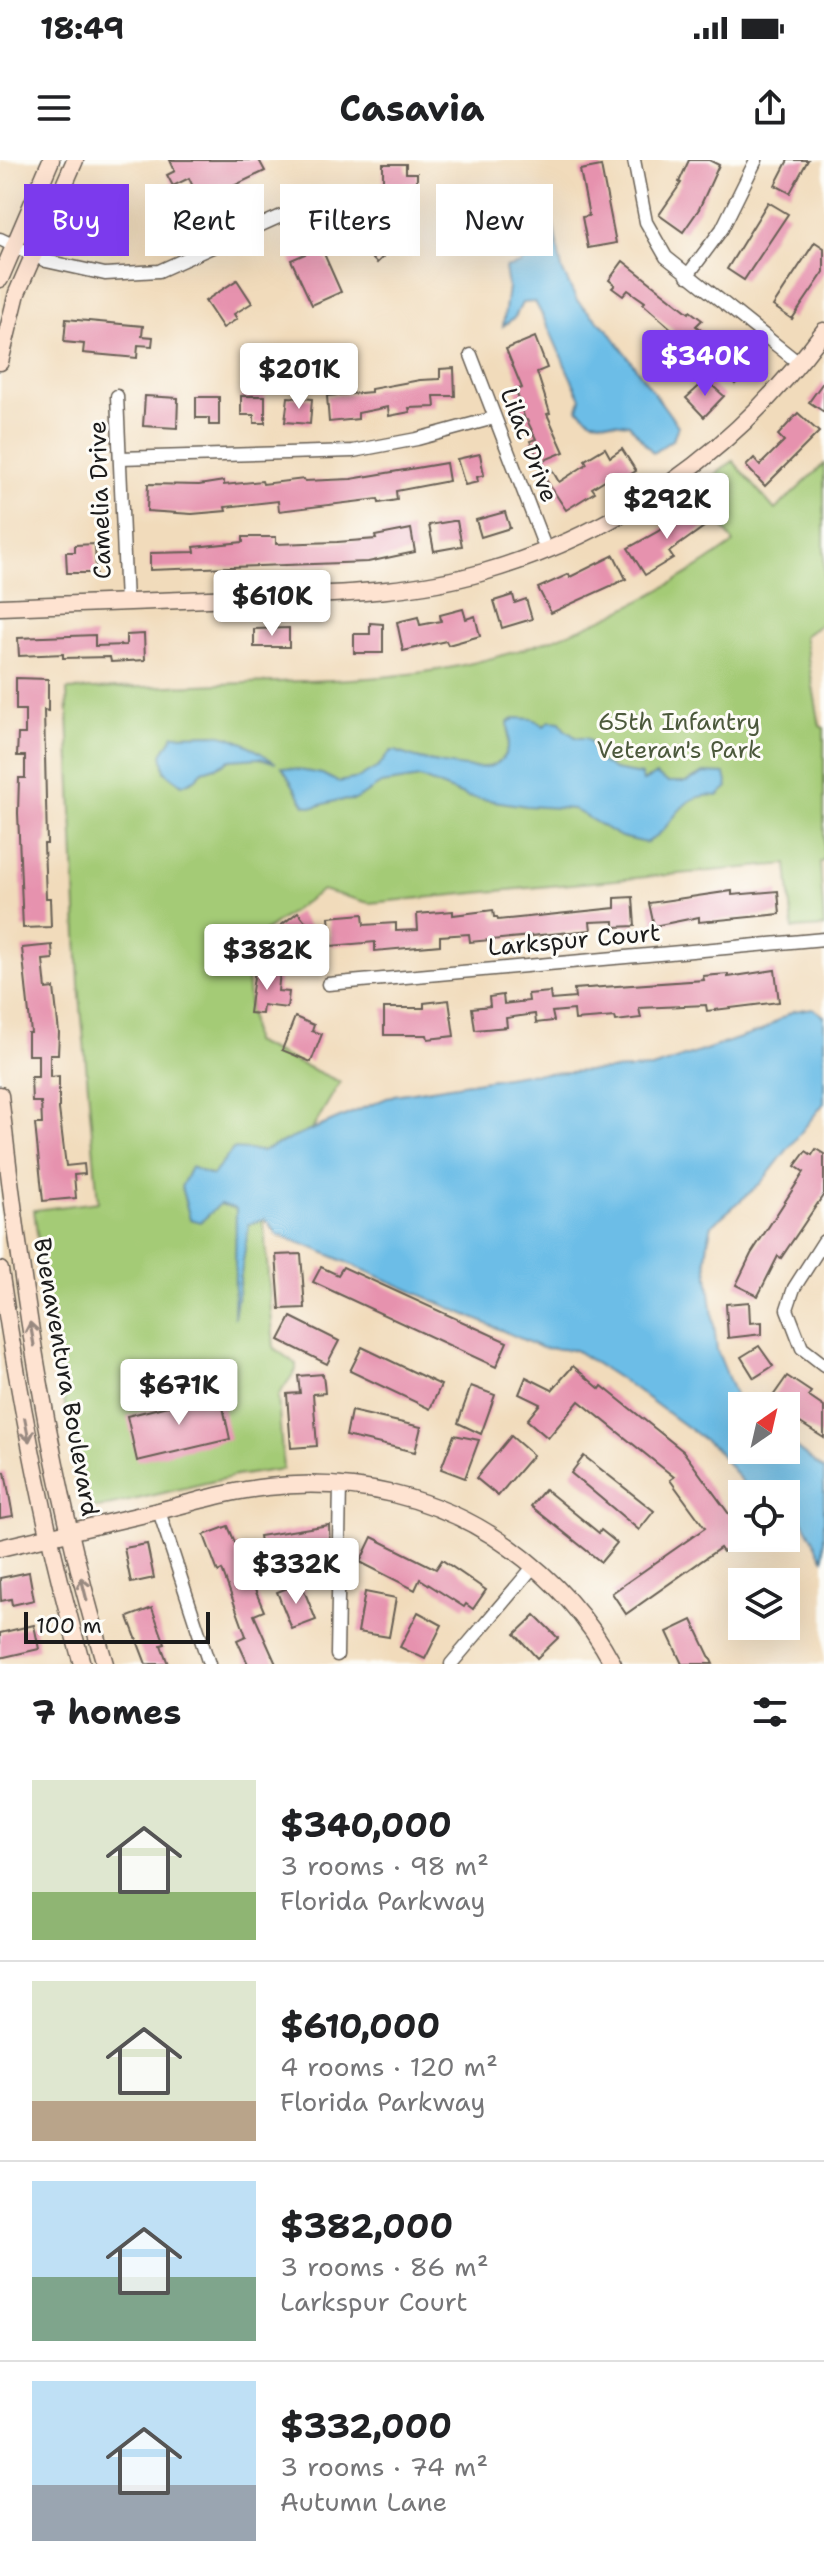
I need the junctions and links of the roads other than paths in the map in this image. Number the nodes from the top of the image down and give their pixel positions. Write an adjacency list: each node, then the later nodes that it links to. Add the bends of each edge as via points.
1 (51, 160): 7 (street)
2 (75, 160): 5 (street)
3 (634, 160): 10 (street, via 646,222 666,257)
4 (756, 160): 10 (street, via 722,229)
5 (65, 184)
6 (280, 217): 9 (street, via 159,271 105,274)
7 (7, 242): 11 (street)
8 (34, 256): 14 (street, via 17,293)
9 (36, 256)
10 (687, 276): 15 (street)
11 (0, 279)
12 (824, 331): 15 (street)
13 (471, 355): 17 (street, Lilac Drive)
14 (0, 362)
15 (800, 364): 19 (street, via 707,457 619,516)
16 (117, 396): 18 (street, Camelia Drive)
17 (494, 418): 18 (street, via 353,451); 19 (street, Lilac Drive)
18 (120, 458): 20 (street, Camelia Drive)
19 (546, 550): 20 (street, via 483,573 426,585)
20 (126, 603): 21 (street)
21 (0, 607)
22 (824, 939): 23 (street, Larkspur Court)
23 (328, 984)
24 (0, 1095): 30 (street, Buenaventura Boulevard, one-way to 24, via 14,1225)
25 (824, 1241): 27 (street, via 798,1280 787,1309 802,1348)
26 (0, 1270): 31 (street, Buenaventura Boulevard, one-way to 31)
27 (824, 1365)
28 (340, 1484): 29 (street, via 265,1487); 33 (street, via 383,1491 452,1514 489,1532); 34 (street)
29 (159, 1511): 30 (street); 37 (street)
30 (70, 1532): 31 (street); 36 (street, Buenaventura Boulevard, one-way to 30)
31 (49, 1537): 32 (street); 35 (street, Buenaventura Boulevard)
32 (0, 1548)
33 (534, 1566): 38 (street); 39 (street, via 570,1602)
34 (337, 1655)
35 (82, 1664)
36 (105, 1664)
37 (209, 1664)
38 (451, 1664)
39 (613, 1664)

